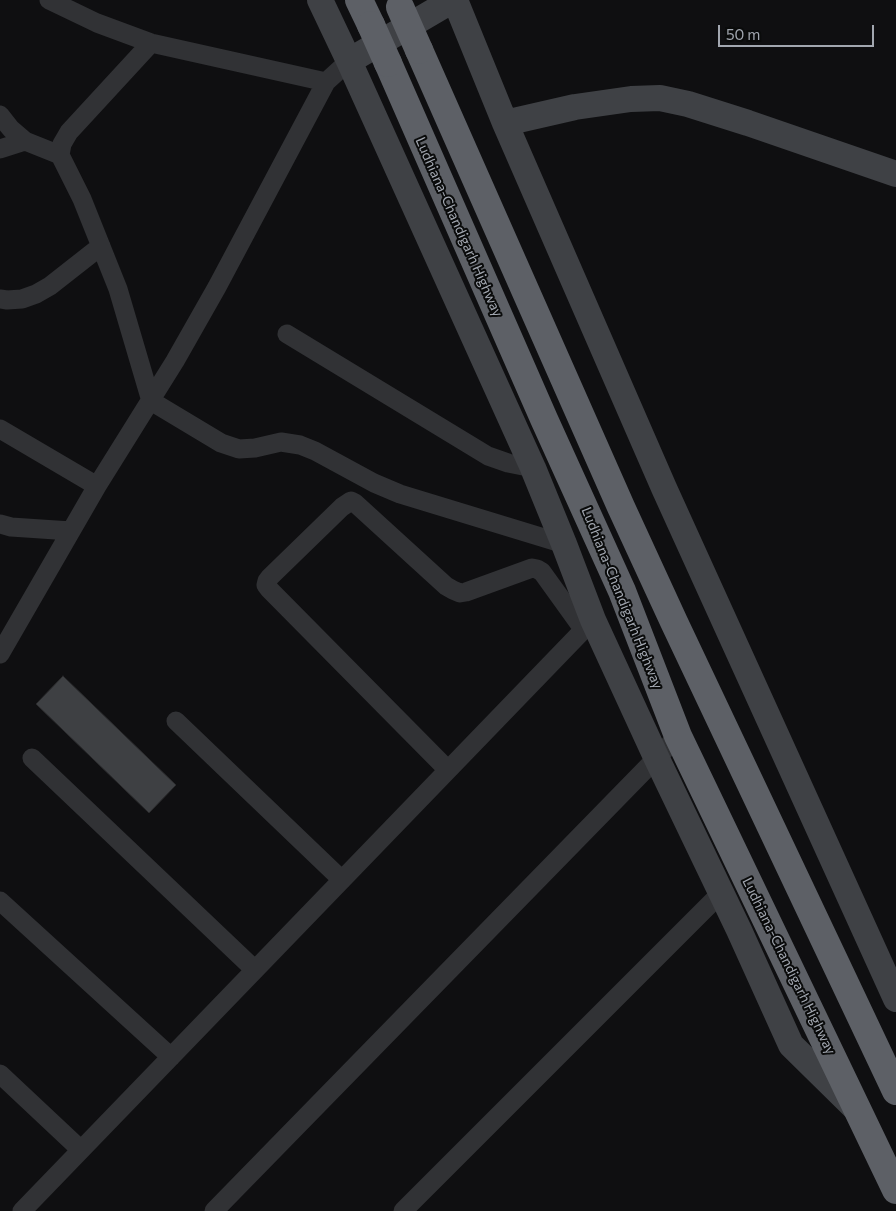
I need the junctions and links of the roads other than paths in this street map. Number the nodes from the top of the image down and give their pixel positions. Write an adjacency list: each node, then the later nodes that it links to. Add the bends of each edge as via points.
1 (49, 0): 6 (street, via 97,23)
2 (320, 0): 7 (street)
3 (359, 0): 28 (highway, Ludhiana-Chandigarh Highway, bridge, via 622,591)
4 (454, 0): 7 (street); 10 (street)
5 (399, 3): 39 (highway, bridge, via 621,507)
6 (151, 43): 8 (street); 13 (street, via 68,132)
7 (350, 62): 8 (street); 20 (street)
8 (326, 82): 18 (street, via 217,287)
9 (0, 115): 11 (street)
10 (505, 123): 14 (street, via 575,107 660,98 748,122); 36 (street, via 664,488)
11 (25, 141): 12 (street); 13 (street)
12 (0, 150)
13 (60, 155): 15 (street)
14 (896, 174)
15 (102, 246): 16 (street, via 36,294 22,299); 18 (street)
16 (0, 299)
17 (287, 334): 20 (street, via 488,456)
18 (151, 401): 21 (street); 24 (street, via 221,443 239,449 281,442 300,445 400,494)
19 (0, 429): 21 (street)
20 (533, 468): 24 (street)
21 (97, 486): 23 (street)
22 (0, 524): 23 (street)
23 (71, 531): 26 (street)
24 (564, 544): 25 (street)
25 (588, 624): 30 (street); 31 (street); 31 (street, via 537,569 466,592 453,590 351,501 270,577 268,589)
26 (0, 654)
27 (176, 721): 32 (street)
28 (678, 736): 30 (street); 40 (highway, Ludhiana-Chandigarh Highway)
29 (32, 758): 35 (street)
30 (657, 759): 33 (street); 44 (street)
31 (448, 770): 32 (street)
32 (342, 880): 35 (street)
33 (721, 893): 40 (street, via 791,1045); 45 (street)
34 (0, 900): 37 (street)
35 (255, 970): 37 (street)
36 (896, 999)
37 (171, 1057): 41 (street)
38 (0, 1074): 41 (street)
39 (896, 1091)
40 (858, 1111): 42 (highway, Ludhiana-Chandigarh Highway)
41 (82, 1150): 43 (street)
42 (896, 1190)
43 (22, 1211)
44 (214, 1211)
45 (403, 1211)

